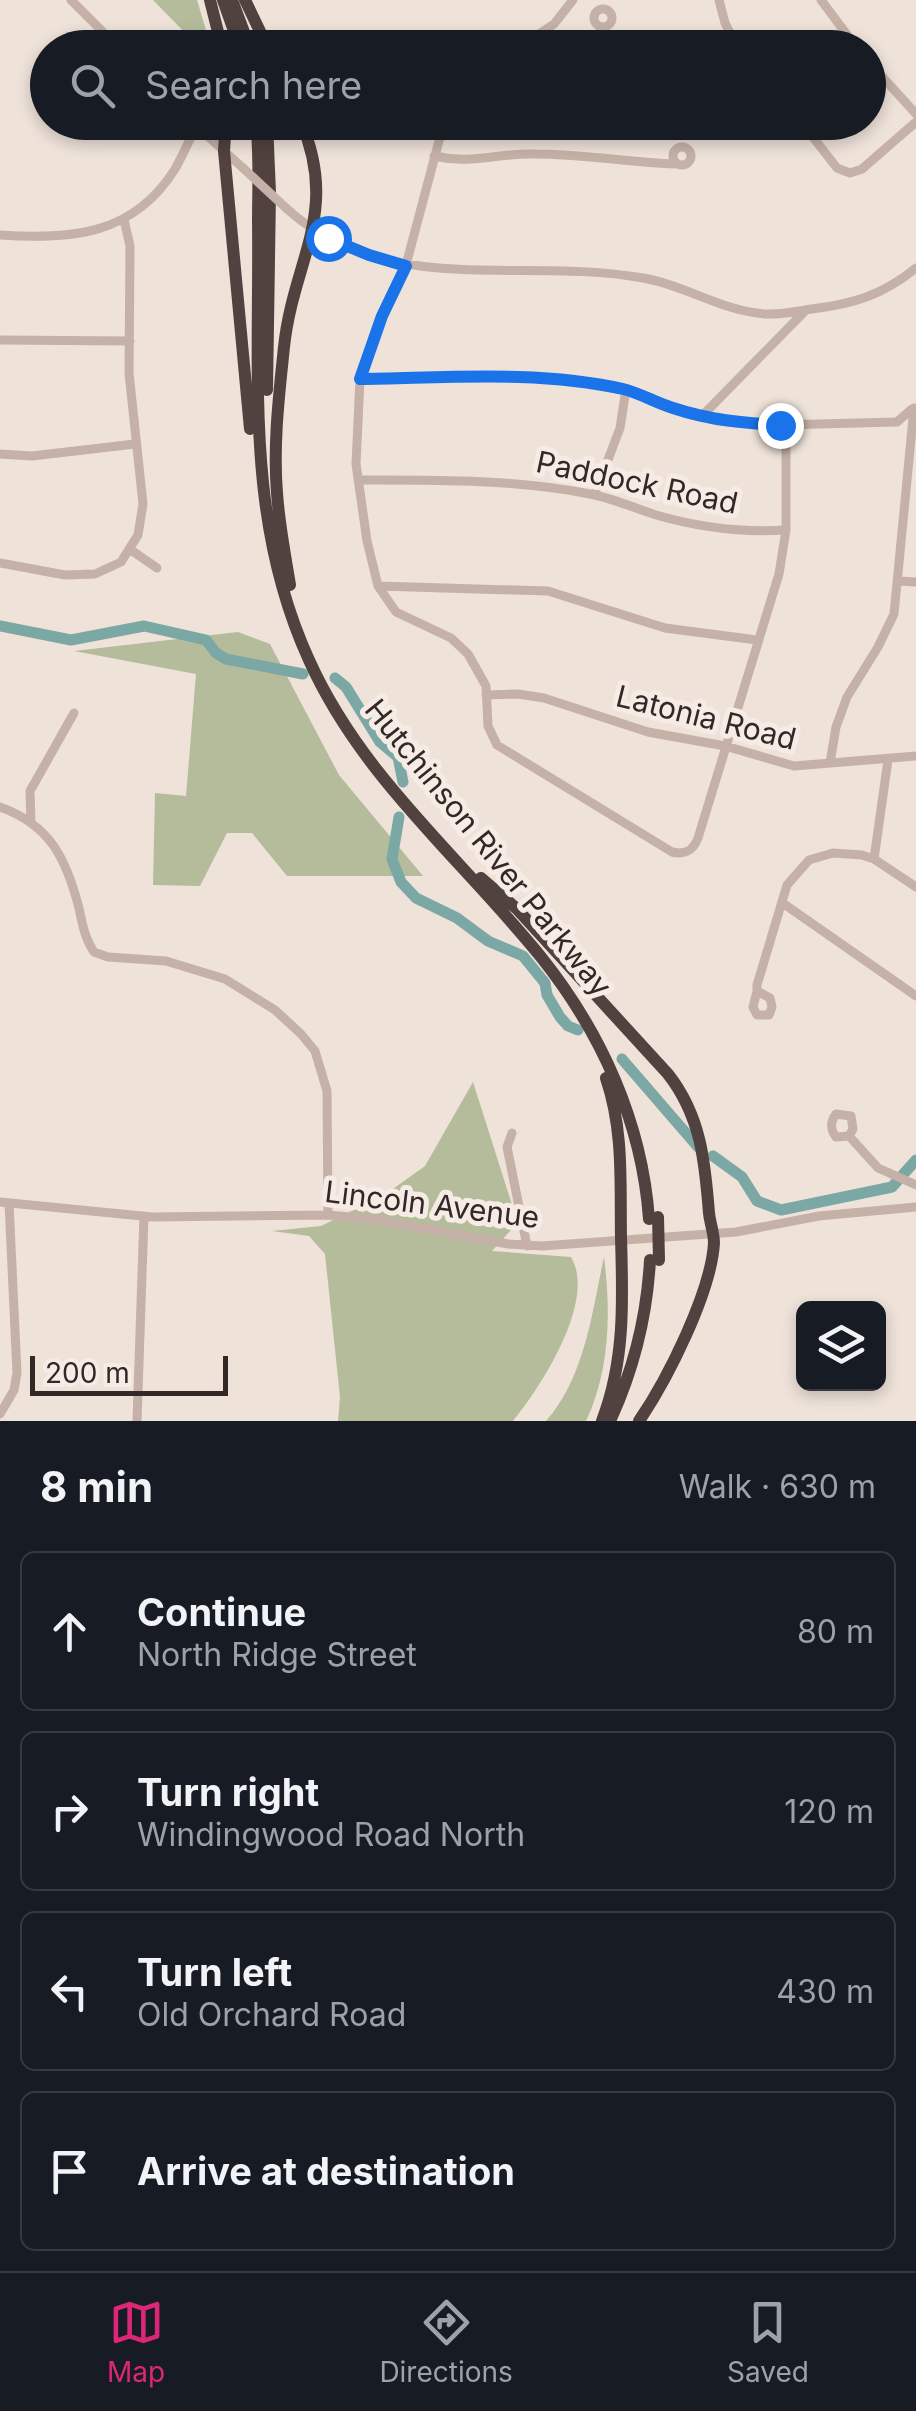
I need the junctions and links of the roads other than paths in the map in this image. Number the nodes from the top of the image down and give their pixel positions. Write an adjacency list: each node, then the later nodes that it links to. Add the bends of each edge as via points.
1 (71, 0): 10 (street)
2 (210, 0): 11 (highway)
3 (223, 0): 12 (highway)
4 (232, 0): 13 (highway)
5 (245, 0): 14 (highway)
6 (719, 0): 16 (street)
7 (821, 0): 17 (street)
8 (572, 1): 9 (street); 15 (street)
9 (593, 14)
10 (101, 30)
11 (218, 30)
12 (234, 30)
13 (243, 30)
14 (259, 30)
15 (545, 30)
16 (729, 30)
17 (844, 30)
18 (886, 81): 19 (street)
19 (916, 114)
20 (916, 122): 28 (street, via 850,174)
21 (187, 140): 32 (street, via 166,182)
22 (212, 140): 29 (street)
23 (225, 140): 29 (highway)
24 (256, 140): 50 (highway, Hutchinson River Parkway, via 258,448)
25 (267, 140): 56 (highway, Hutchinson River Parkway, via 266,444)
26 (306, 140): 33 (highway, via 317,178)
27 (439, 140): 30 (street)
28 (815, 140)
29 (224, 151): 33 (street, bridge); 50 (highway, via 256,484)
30 (434, 156): 31 (street, via 475,162 539,154); 35 (street)
31 (675, 164)
32 (124, 220): 34 (street, via 69,235); 39 (street)
33 (314, 230): 35 (street); 56 (highway, via 287,324 277,434 276,491)
34 (0, 234)
35 (406, 266): 37 (street, via 614,273 733,309); 40 (street)
36 (916, 268): 37 (street, via 864,300)
37 (806, 310): 43 (street)
38 (0, 340): 39 (street)
39 (130, 341): 45 (street)
40 (360, 379): 41 (street, via 514,377); 47 (street)
41 (626, 389): 43 (street); 48 (street, via 620,428)
42 (914, 408): 44 (street, via 898,422); 54 (street)
43 (701, 417): 44 (street)
44 (786, 425): 49 (street)
45 (135, 444): 46 (street); 51 (street, via 143,520)
46 (0, 454)
47 (358, 480): 48 (street, Paddock Road, via 496,480); 57 (street)
48 (595, 494): 49 (street, Paddock Road, via 720,529)
49 (786, 530): 58 (street)
50 (270, 543): 71 (highway, Hutchinson River Parkway, via 302,646 360,752)
51 (131, 550): 52 (street, via 109,569 80,576); 53 (street)
52 (0, 563)
53 (157, 568)
54 (899, 581): 55 (street); 64 (street, via 887,633 841,711)
55 (916, 582)
56 (290, 585): 68 (highway, Hutchinson River Parkway, via 324,673 360,735)
57 (378, 586): 58 (street, via 548,591 665,628); 59 (street, via 396,612 458,642)
58 (757, 640): 61 (street)
59 (486, 695): 61 (street, Latonia Road, via 544,698 648,732); 61 (street, via 497,745 677,853 694,847)
60 (74, 713): 66 (street, via 30,791)
61 (725, 746): 64 (street, Latonia Road, via 794,766)
62 (916, 756): 63 (street, Latonia Road)
63 (888, 760): 64 (street, Latonia Road); 67 (street)
64 (830, 763)
65 (0, 806): 66 (street)
66 (31, 823): 79 (street, via 61,854 94,952 187,965 225,979 275,1010 315,1051 326,1091)
67 (874, 858): 69 (street); 70 (street, via 846,852 809,860 787,886)
68 (481, 878): 81 (highway, Hutchinson River Parkway, via 540,942 595,1022 648,1154); 82 (highway, via 668,1074 697,1126)
69 (916, 887)
70 (784, 904): 72 (street); 73 (street)
71 (564, 987): 81 (highway, Hutchinson River Parkway, via 624,1103); 83 (highway, via 608,1082 618,1129)
72 (757, 991)
73 (916, 996)
74 (512, 1134): 84 (street, via 507,1148)
75 (849, 1136): 76 (street, via 878,1168)
76 (916, 1185)
77 (5, 1202): 80 (street, Lincoln Avenue); 86 (street, via 17,1373)
78 (916, 1207): 82 (street, Lincoln Avenue)
79 (328, 1215): 80 (street, Lincoln Avenue); 84 (street, Lincoln Avenue)
80 (144, 1216): 87 (street)
81 (654, 1218): 85 (highway, Hutchinson River Parkway, bridge)
82 (713, 1234): 83 (street, Lincoln Avenue); 91 (highway, via 687,1333)
83 (622, 1240): 84 (street, Lincoln Avenue); 88 (highway, via 623,1329)
84 (527, 1246)
85 (654, 1260): 89 (highway, Hutchinson River Parkway, via 637,1348); 90 (highway, Hutchinson River Parkway, via 647,1345)
86 (0, 1414)
87 (137, 1421)
88 (602, 1421)
89 (610, 1421)
90 (620, 1421)
91 (639, 1421)

